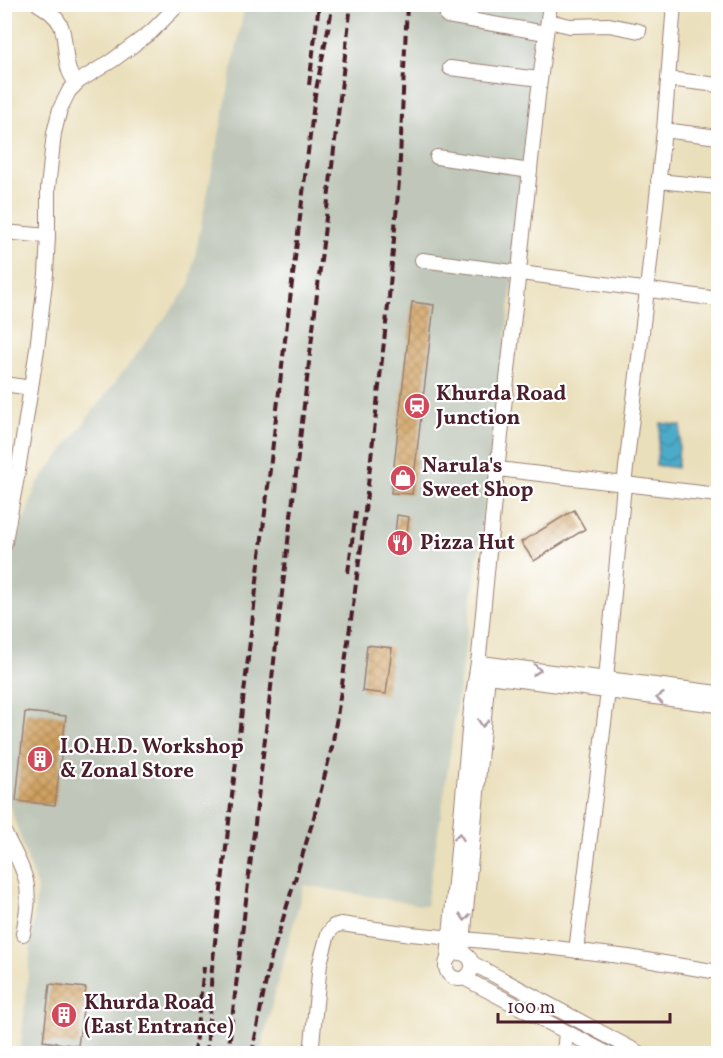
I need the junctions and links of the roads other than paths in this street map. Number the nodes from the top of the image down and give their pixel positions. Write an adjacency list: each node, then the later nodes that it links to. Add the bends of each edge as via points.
1 (38, 4): 11 (street, via 49,11 62,29 68,70)
2 (179, 4): 11 (street, via 151,32)
3 (550, 4): 6 (street)
4 (674, 4): 10 (street)
5 (447, 16): 6 (street)
6 (547, 27): 7 (street, via 609,25); 9 (street)
7 (639, 31)
8 (450, 68): 9 (street)
9 (540, 78): 16 (street)
10 (668, 79): 12 (street); 13 (street)
11 (76, 84): 20 (street, via 60,109 54,133)
12 (718, 85)
13 (664, 130): 14 (street); 17 (street)
14 (718, 137)
15 (437, 157): 16 (street)
16 (530, 171): 22 (street)
17 (658, 181): 18 (street); 23 (street)
18 (718, 187)
19 (4, 232): 20 (street)
20 (48, 236): 26 (street)
21 (422, 260): 22 (street)
22 (519, 272): 23 (street); 27 (street)
23 (647, 290): 24 (street); 29 (street)
24 (718, 299)
25 (4, 384): 26 (street)
26 (31, 388): 28 (street)
27 (498, 470): 29 (street); 32 (street)
28 (11, 476): 31 (street)
29 (624, 485): 30 (street); 33 (street)
30 (718, 495)
31 (4, 546)
32 (483, 670): 33 (street); 38 (street, via 470,720)
33 (607, 685): 34 (street); 35 (street, one-way to 33); 39 (street)
34 (718, 693)
35 (718, 705)
36 (4, 832): 37 (street, via 27,882)
37 (23, 933)
38 (456, 938): 39 (street); 40 (street); 41 (street); 46 (street, via 334,926 320,963)
39 (576, 951): 43 (street)
40 (462, 953): 41 (street); 42 (street)
41 (448, 958): 44 (street, via 448,974)
42 (472, 963): 44 (street, via 471,972); 49 (street)
43 (718, 972)
44 (464, 978): 45 (street)
45 (566, 1032): 47 (street); 48 (street)
46 (311, 1053)
47 (564, 1053)
48 (608, 1053)
49 (640, 1053)

